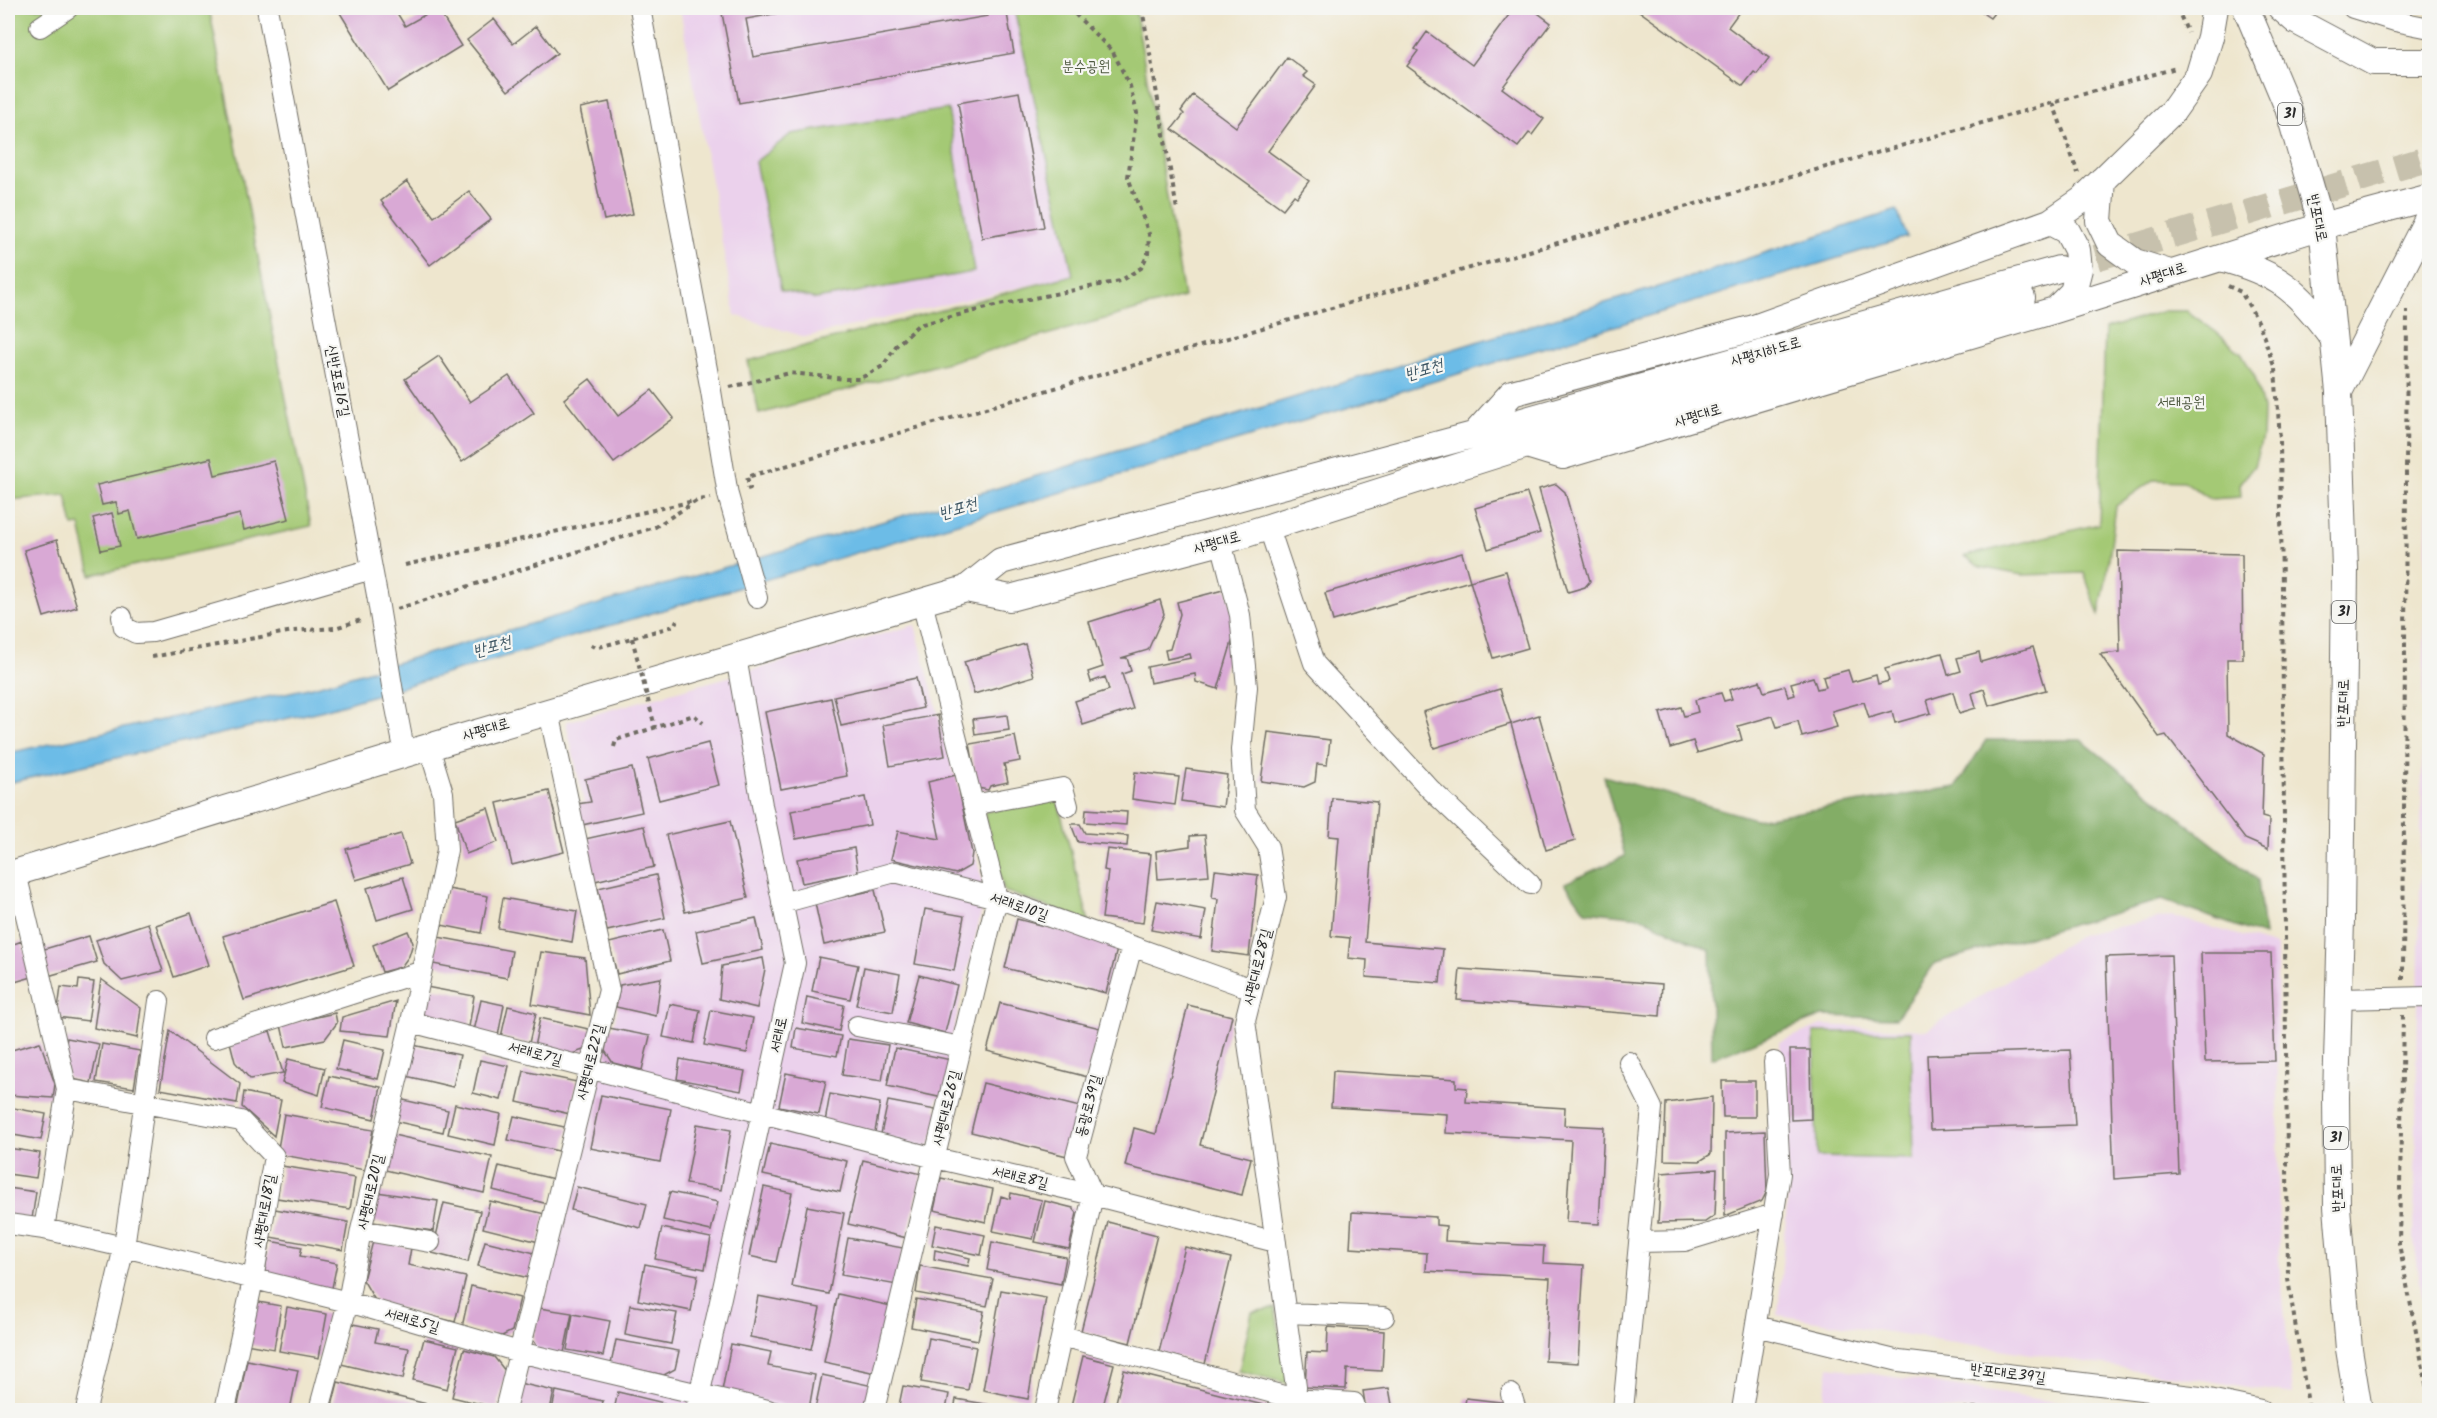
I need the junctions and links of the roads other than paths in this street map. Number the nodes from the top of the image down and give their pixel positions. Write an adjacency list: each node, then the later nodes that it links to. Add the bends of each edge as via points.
1 (68, 8): 10 (street)
2 (267, 8): 27 (street, 신반포로16길)
3 (640, 8): 29 (street, via 729,499)
4 (2215, 8): 13 (main road, via 2199,74 2173,111)
5 (2246, 8): 17 (main road, 반포대로 / 31, via 2288,108)
6 (2281, 8): 12 (main road, via 2296,21 2373,62)
7 (2353, 8): 11 (street)
8 (2396, 8): 9 (street)
9 (2430, 16)
10 (40, 27)
11 (2430, 28)
12 (2430, 62)
13 (2090, 177): 16 (main road, via 2082,200); 19 (main road, via 2098,220 2110,244 2135,262)
14 (2430, 197): 17 (main road, 사평대로)
15 (2430, 214): 22 (main road)
16 (2050, 222): 20 (main road, via 2067,231 2077,250 2079,269 2073,292); 23 (main road, via 1754,328 1512,393)
17 (2322, 226): 18 (main road, 사평대로); 21 (main road, 반포대로 / 31)
18 (2219, 257): 19 (main road, 사평대로); 21 (main road, via 2259,268 2280,281 2312,310)
19 (2170, 273): 20 (main road, 사평대로)
20 (2055, 310): 24 (main road, 사평대로, via 1563,456)
21 (2334, 339): 22 (main road, 반포대로 / 31)
22 (2339, 392): 46 (main road, 반포대로 / 31, via 2345,569)
23 (1473, 435): 24 (main road, 사평지하도로, via 2062,277); 28 (main road, 사평대로, via 1001,561)
24 (1527, 445): 25 (main road, 사평대로)
25 (1269, 528): 26 (main road, 사평대로); 39 (street, via 1314,663 1430,789)
26 (1221, 542): 28 (main road, 사평대로, via 1010,598); 44 (street, 사평대로28길, via 1240,615 1246,677 1241,750 1245,810 1268,847 1276,897)
27 (372, 569): 31 (street, via 153,632 136,633 124,627); 35 (street, 신반포로16길, bridge)
28 (966, 589): 30 (main road, 사평대로)
29 (757, 598)
30 (922, 602): 32 (main road, 사평대로); 36 (street, 사평대로26길)
31 (122, 617)
32 (736, 657): 33 (main road, 사평대로); 41 (street, 서래로)
33 (549, 712): 34 (main road, 사평대로); 54 (street, 사평대로22길, via 609,990)
34 (429, 747): 35 (main road, 사평대로); 43 (street, 사평대로20길, via 443,793 447,850)
35 (405, 754): 38 (main road, 사평대로)
36 (973, 805): 37 (street, via 1063,788); 40 (street, 사평대로26길)
37 (1068, 806)
38 (12, 874): 55 (street)
39 (1530, 884)
40 (997, 898): 41 (street, 서래로10길, via 895,872); 42 (street, 서래로10길); 51 (street, 사평대로26길)
41 (782, 903): 57 (street, 서래로, via 795,963)
42 (1132, 946): 44 (street, 서래로10길); 59 (street, 동광로39길, via 1076,1156)
43 (420, 972): 48 (street, 사평대로20길); 50 (street)
44 (1252, 989): 65 (street, 사평대로28길, via 1245,1021)
45 (2430, 997): 46 (street)
46 (2339, 999): 88 (main road, 반포대로 / 31, via 2337,1207 2349,1349)
47 (159, 1001): 56 (street)
48 (411, 1022): 54 (street, 서래로7길); 63 (street, 사평대로20길)
49 (856, 1026): 51 (street)
50 (214, 1038)
51 (962, 1047): 58 (street, 사평대로26길)
52 (1629, 1062): 66 (street, via 1652,1108)
53 (1774, 1062): 60 (street, via 1780,1174)
54 (590, 1068): 57 (street, 서래로7길); 74 (street, 사평대로22길)
55 (67, 1089): 56 (street, 사평대로18길); 62 (street)
56 (143, 1103): 67 (street); 68 (street, 사평대로18길, via 241,1121 274,1156)
57 (763, 1113): 58 (street, 서래로8길); 75 (street, 서래로)
58 (935, 1158): 59 (street, 서래로8길); 82 (street, 사평대로26길)
59 (1093, 1195): 65 (street, 서래로8길); 73 (street)
60 (1774, 1214): 66 (street, via 1685,1241); 72 (street)
61 (8, 1224): 62 (street, 서래로5길)
62 (44, 1229): 67 (street, 서래로5길)
63 (361, 1230): 64 (street); 69 (street, 사평대로20길)
64 (430, 1242)
65 (1276, 1242): 70 (street, 사평대로28길)
66 (1639, 1242): 85 (street)
67 (124, 1247): 68 (street, 서래로5길); 77 (street)
68 (253, 1280): 69 (street, 서래로5길); 78 (street, 사평대로18길)
69 (348, 1302): 74 (street, 서래로5길); 79 (street, 사평대로20길)
70 (1287, 1313): 71 (street); 76 (street, 사평대로28길, via 1296,1388)
71 (1384, 1317)
72 (1756, 1326): 86 (street); 87 (street, 반포대로39길, via 1899,1361 2200,1396)
73 (1062, 1336): 76 (street); 83 (street)
74 (519, 1352): 75 (street, 서래로5길); 80 (street, 사평대로22길)
75 (698, 1402): 81 (street, 서래로5길)
76 (1294, 1405): 84 (street, via 1354,1403)
77 (86, 1410)
78 (225, 1410)
79 (319, 1410)
80 (505, 1410)
81 (768, 1410)
82 (874, 1410)
83 (1045, 1410)
84 (1355, 1410)
85 (1623, 1410)
86 (1742, 1410)
87 (2261, 1410)
88 (2359, 1410)

